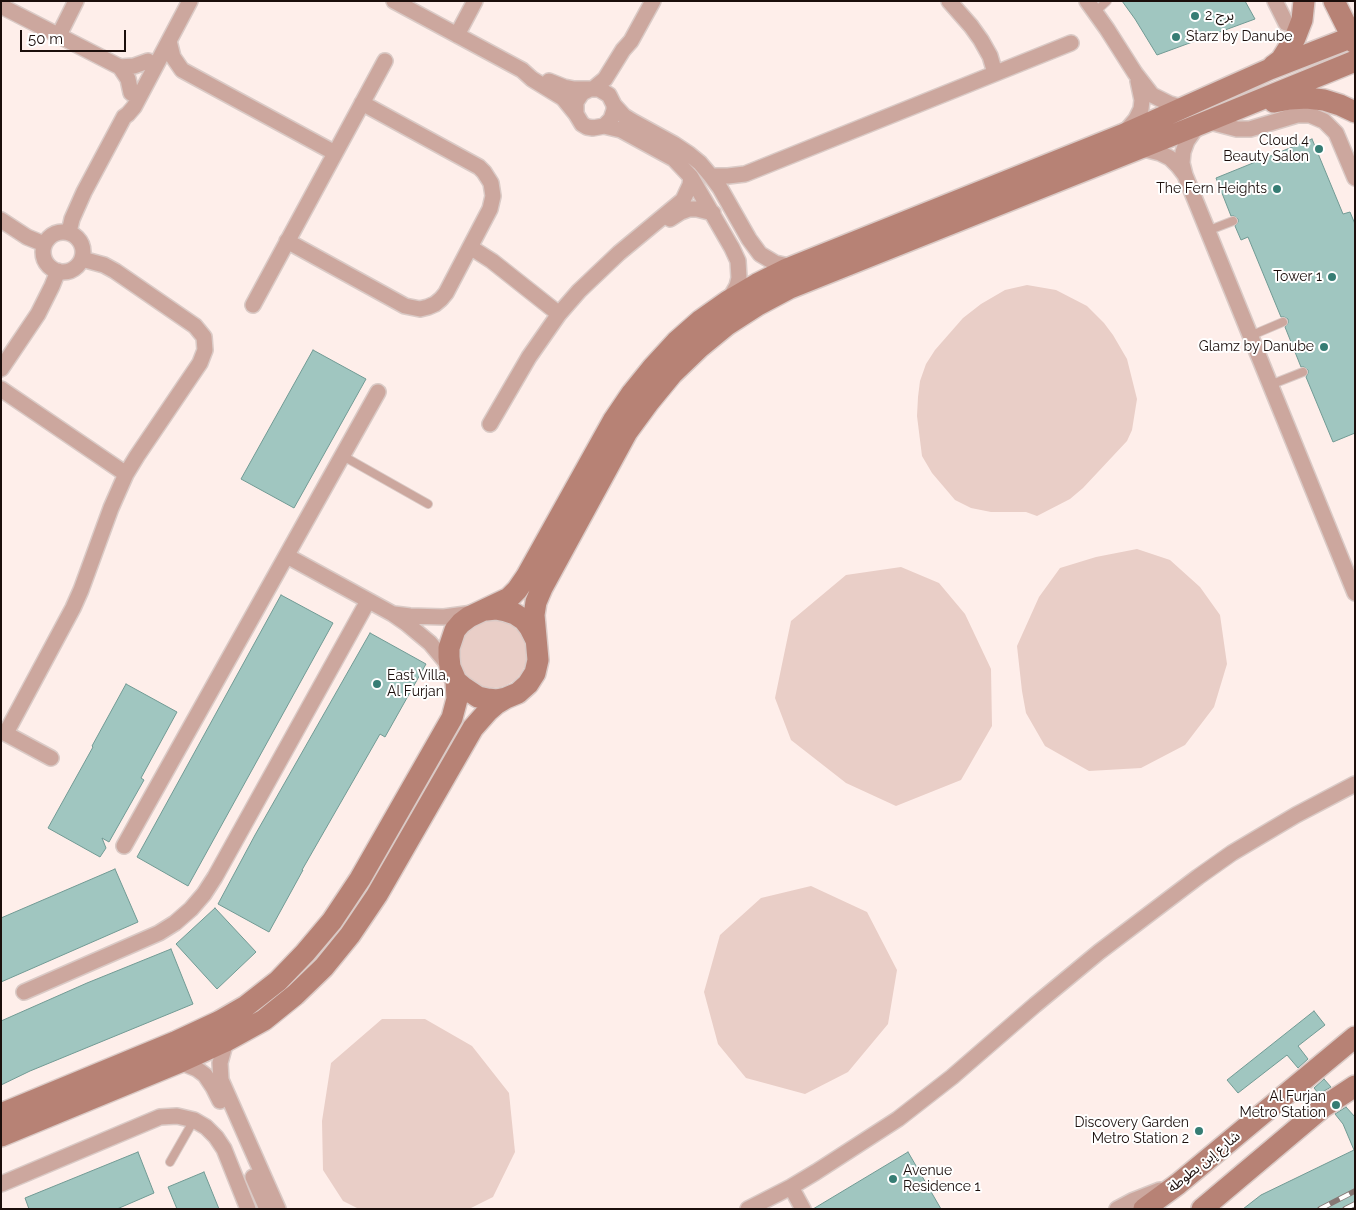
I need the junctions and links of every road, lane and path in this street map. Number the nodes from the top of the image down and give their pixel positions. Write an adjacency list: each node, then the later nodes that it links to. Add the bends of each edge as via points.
1 (76, 1): 15 (street)
2 (394, 1): 14 (street)
3 (475, 1): 14 (street)
4 (653, 1): 18 (street)
5 (949, 1): 27 (street, via 981,40)
6 (1107, 1): 12 (lane)
7 (1275, 1): 13 (street)
8 (1304, 1): 24 (street, via 1302,20 1295,38 1281,60)
9 (1334, 1): 16 (street)
10 (184, 4): 17 (street); 23 (street)
11 (1, 6): 15 (street)
12 (1091, 7): 28 (street)
13 (1286, 23)
14 (457, 35): 26 (street)
15 (59, 36): 22 (street)
16 (1352, 39): 24 (street)
17 (169, 41): 23 (street); 25 (street, via 173,57)
18 (631, 41): 29 (street, via 605,79); 31 (street, via 615,80)
19 (1071, 43): 27 (street)
20 (1355, 61): 34 (street)
21 (385, 62): 32 (street)
22 (120, 67): 23 (street); 30 (street, via 128,79)
23 (150, 68): 25 (street); 30 (street); 37 (street, via 134,107)
24 (1270, 69): 33 (street)
25 (182, 70): 42 (street)
26 (522, 70): 29 (street, via 564,87); 36 (street, via 563,98)
27 (995, 73): 43 (street)
28 (1135, 73): 33 (street, via 1152,95); 40 (street, via 1141,109)
29 (591, 89): 31 (street, via 604,91); 36 (street, via 582,93 576,102)
30 (131, 93): 37 (street, via 124,107)
31 (613, 102): 39 (street, via 613,115); 45 (street, via 624,116 689,154)
32 (362, 103): 42 (street); 58 (street, via 484,172 493,190 492,203)
33 (1184, 108): 40 (street)
34 (1235, 110): 35 (street, via 1307,98 1332,102); 38 (street)
35 (1355, 112)
36 (576, 114): 39 (street, via 587,127)
37 (124, 117): 55 (street, via 78,205)
38 (1203, 123): 41 (street); 44 (street, via 1187,140 1182,163); 47 (street, via 1250,130 1297,115 1317,117 1336,133)
39 (604, 126): 46 (street, via 621,130 663,153)
40 (1122, 135): 60 (street)
41 (1137, 150): 44 (street, via 1148,150 1170,158); 81 (street, via 790,288 727,325 698,348 648,402 627,432 542,588 534,615)
42 (335, 153): 56 (street)
43 (745, 174): 45 (street); 48 (street, via 734,186)
44 (1185, 175): 54 (street)
45 (711, 176): 48 (street)
46 (691, 177): 50 (street); 53 (street, via 683,200)
47 (1355, 178)
48 (728, 200): 49 (street)
49 (735, 215): 50 (street); 60 (street, via 760,254 775,263)
50 (716, 219): 53 (street, via 698,209 689,209); 62 (street, via 740,270 737,286)
51 (1, 220): 57 (street)
52 (1233, 221): 54 (lane)
53 (649, 230): 64 (street, via 598,272)
54 (1207, 231): 66 (street)
55 (68, 232): 57 (street, via 57,233); 59 (street, via 81,243)
56 (287, 242): 58 (street, via 405,306 420,309 435,304 446,293); 63 (street)
57 (44, 244): 61 (street, via 46,264)
58 (470, 247): 64 (street)
59 (82, 259): 61 (street, via 69,271); 74 (street, via 104,265 131,282 195,326 206,344 204,357)
60 (793, 267): 62 (street)
61 (58, 271): 67 (street, via 38,314)
62 (728, 301): 79 (street, via 676,342 632,393 613,421 526,578 509,598)
63 (253, 305)
64 (559, 314): 72 (street, via 529,357)
65 (1283, 322): 66 (lane)
66 (1250, 336): 69 (street)
67 (1, 369)
68 (1304, 372): 69 (lane)
69 (1270, 385): 77 (street)
70 (1, 389): 74 (street)
71 (378, 392): 73 (street)
72 (490, 424)
73 (343, 456): 75 (lane); 76 (street)
74 (126, 474): 84 (street, via 73,608)
75 (428, 504)
76 (287, 556): 78 (street); 87 (street)
77 (1355, 593)
78 (368, 601): 80 (street); 88 (street, via 220,869 191,909 159,933)
79 (481, 611): 80 (street, via 444,617); 81 (street, via 496,609 515,614 530,628); 82 (street, via 461,623 451,639 448,658)
80 (393, 614): 82 (street, via 430,643)
81 (538, 647): 83 (street, via 535,673 518,693)
82 (453, 674): 83 (street, via 478,697); 96 (street, via 457,699 452,718 360,879 332,920 278,981 220,1021)
83 (506, 698): 90 (street, via 473,728 377,894 324,967 264,1020)
84 (4, 732): 85 (street)
85 (51, 758)
86 (1355, 784): 102 (street, via 1296,815 1198,877 1067,978 898,1119)
87 (124, 846)
88 (24, 992)
89 (1355, 1037): 101 (street, شارع إبن بطوطة)
90 (226, 1041): 91 (street); 105 (street, via 220,1063 222,1080)
91 (180, 1062): 98 (street); 104 (street, via 197,1069 210,1081)
92 (1355, 1079): 95 (street)
93 (1355, 1086): 95 (street)
94 (1355, 1096): 95 (lane)
95 (1323, 1107): 110 (street)
96 (1, 1114)
97 (194, 1120): 99 (lane); 100 (street, via 160,1117); 103 (street, via 206,1127 224,1149)
98 (1, 1136)
99 (170, 1162)
100 (1, 1184)
101 (1178, 1184): 108 (street); 109 (street, شارع إبن بطوطة)
102 (790, 1187): 106 (street); 107 (street)
103 (248, 1209)
104 (267, 1209)
105 (278, 1209)
106 (748, 1209)
107 (803, 1209)
108 (1117, 1209)
109 (1144, 1209)
110 (1202, 1209)

